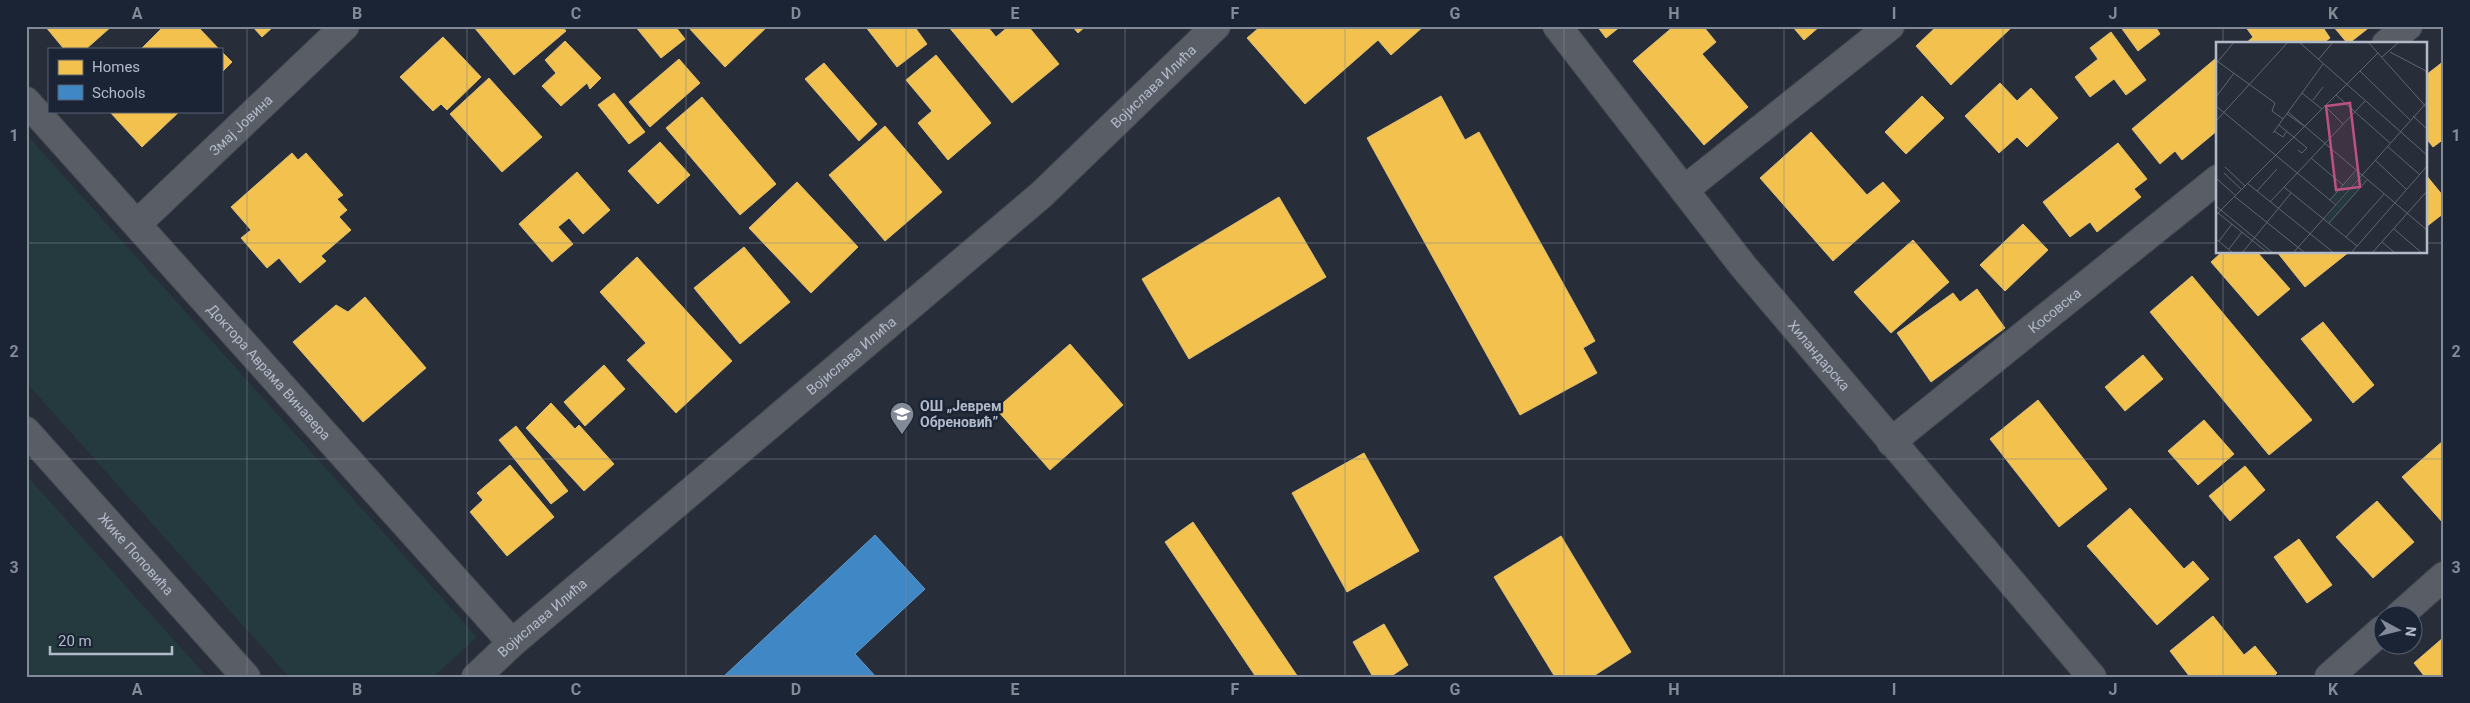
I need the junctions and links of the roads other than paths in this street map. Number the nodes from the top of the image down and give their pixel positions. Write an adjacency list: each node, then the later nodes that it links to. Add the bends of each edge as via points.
1 (345, 26): 10 (street, Змај Јовина)
2 (1216, 26): 16 (street, Војислава Илића, via 1041,195)
3 (1557, 26): 9 (street, Хиландарска)
4 (1890, 26): 9 (street)
5 (2408, 26): 6 (street)
6 (2388, 42)
7 (26, 101): 10 (street, Доктора Аврама Винавера)
8 (2216, 181): 12 (street, Косовска)
9 (1684, 190): 12 (street, Хиландарска, via 1743,266)
10 (138, 223): 16 (street, Доктора Аврама Винавера)
11 (26, 431): 17 (street, Жике Поповића)
12 (1891, 442): 19 (street, Хиландарска)
13 (2444, 576): 14 (street)
14 (2410, 606)
15 (2372, 639): 20 (street)
16 (512, 643): 18 (street, Војислава Илића)
17 (246, 677)
18 (476, 677)
19 (2092, 677)
20 (2329, 677)

